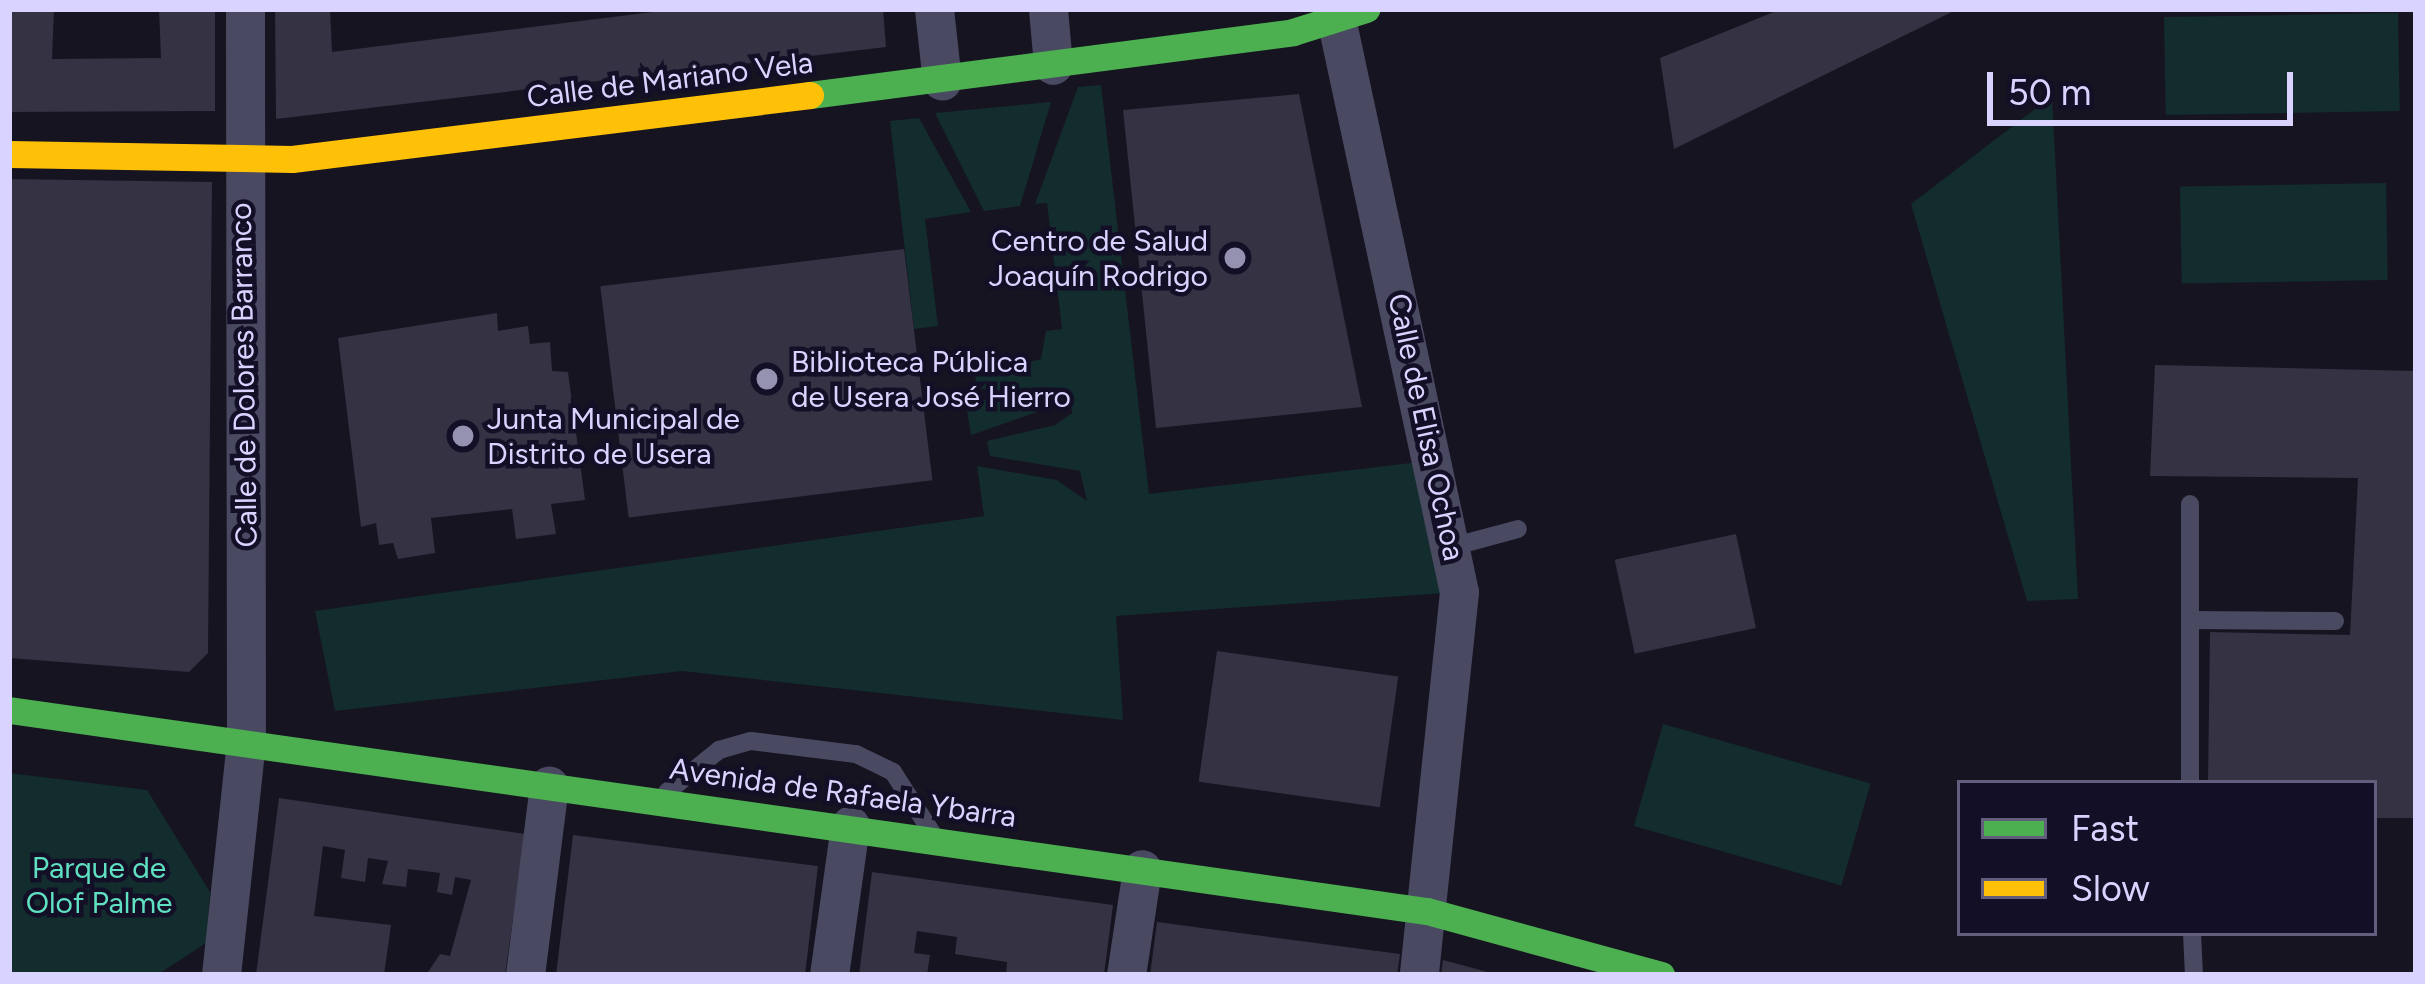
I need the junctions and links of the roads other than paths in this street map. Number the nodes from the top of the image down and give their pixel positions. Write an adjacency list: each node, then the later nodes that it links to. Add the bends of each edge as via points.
1 (245, 9): 8 (street, Calle de Dolores Barranco)
2 (934, 9): 6 (street)
3 (1048, 9): 5 (street)
4 (1345, 13): 5 (main road, Calle de Mariano Vela); 11 (street, Calle de Elisa Ochoa)
5 (1053, 65): 6 (main road, Calle de Mariano Vela)
6 (942, 81): 8 (main road, Calle de Mariano Vela, via 292,159)
7 (9, 154): 8 (main road, Calle de Mariano Vela)
8 (242, 154): 15 (street, Calle de Dolores Barranco)
9 (2190, 504): 12 (lane)
10 (1518, 530): 11 (lane)
11 (1454, 546): 22 (street, Calle de Elisa Ochoa, via 1459,592)
12 (2191, 620): 13 (lane); 16 (lane)
13 (2335, 621)
14 (9, 710): 15 (main road, Avenida de Rafaela Ybarra)
15 (246, 742): 17 (main road, Avenida de Rafaela Ybarra); 24 (street, Calle de Dolores Barranco)
16 (2190, 780)
17 (549, 786): 18 (main road, Avenida de Rafaela Ybarra); 25 (street)
18 (658, 802): 19 (main road, Avenida de Rafaela Ybarra); 20 (lane, via 691,768 751,741 856,754 892,772)
19 (850, 825): 20 (main road, Avenida de Rafaela Ybarra); 26 (street)
20 (933, 837): 21 (main road, Avenida de Rafaela Ybarra)
21 (1142, 869): 22 (main road, Avenida de Rafaela Ybarra); 27 (street)
22 (1427, 910): 28 (street, Calle de Elisa Ochoa); 29 (main road, Avenida de Rafaela Ybarra)
23 (2192, 936): 30 (lane)
24 (216, 972)
25 (525, 975)
26 (829, 975)
27 (1126, 975)
28 (1419, 975)
29 (1661, 975)
30 (2194, 975)

